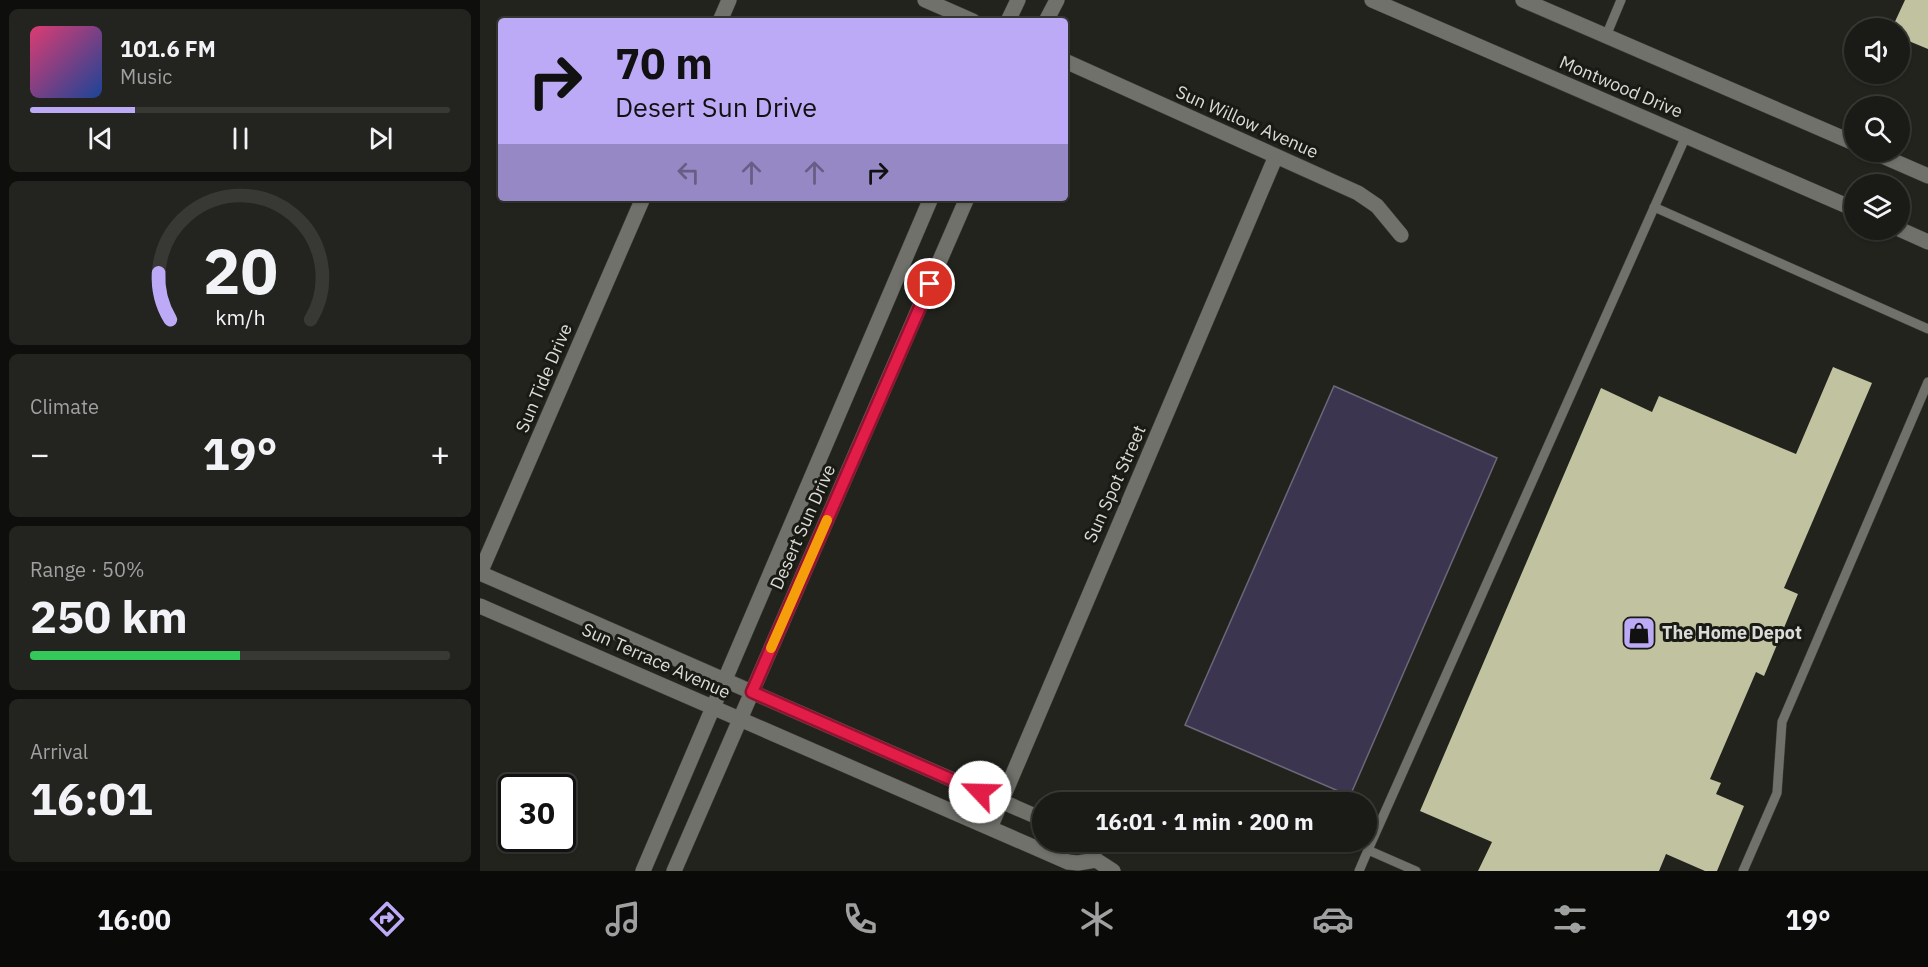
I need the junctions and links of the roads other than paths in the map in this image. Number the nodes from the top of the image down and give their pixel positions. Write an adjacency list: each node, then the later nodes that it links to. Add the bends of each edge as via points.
1 (729, 0): 8 (street)
2 (925, 0): 9 (street)
3 (1018, 0): 10 (street)
4 (1057, 0): 11 (street)
5 (1372, 0): 14 (street, Montwood Drive)
6 (1523, 0): 12 (street)
7 (1621, 0): 12 (lane)
8 (721, 18)
9 (966, 18)
10 (1009, 18)
11 (1048, 18)
12 (1606, 36): 15 (street)
13 (1068, 62): 16 (street, Sun Willow Avenue)
14 (1686, 136): 22 (street, Montwood Drive); 23 (lane)
15 (1844, 139)
16 (1276, 156): 25 (street, Sun Willow Avenue, via 1358,193 1377,206); 35 (street, Sun Spot Street)
17 (1896, 162): 18 (street)
18 (1928, 176)
19 (642, 201): 29 (street, Sun Tide Drive)
20 (931, 201): 31 (street, Desert Sun Drive)
21 (967, 201): 32 (street, Desert Sun Drive)
22 (1844, 206)
23 (1654, 207): 27 (lane); 38 (lane)
24 (1910, 234): 26 (street)
25 (1401, 235)
26 (1928, 242)
27 (1928, 329)
28 (1928, 382): 48 (lane, via 1782,722 1777,793)
29 (480, 573): 31 (street, Sun Terrace Avenue)
30 (480, 606): 33 (street, Sun Terrace Avenue)
31 (726, 680): 32 (street, Sun Terrace Avenue); 33 (street, Desert Sun Drive)
32 (752, 692): 34 (street, Desert Sun Drive); 35 (street, Sun Terrace Avenue)
33 (714, 707): 34 (street, Sun Terrace Avenue); 43 (street, Desert Sun Drive)
34 (740, 719): 37 (street, Sun Terrace Avenue); 44 (street, Desert Sun Drive)
35 (1001, 801): 36 (street, Sun Terrace Avenue); 37 (street, Sun Spot Street)
36 (1032, 815)
37 (990, 828): 42 (street, Sun Terrace Avenue, via 1068,862)
38 (1377, 830)
39 (1092, 852): 42 (street)
40 (1367, 852): 46 (lane)
41 (1373, 852): 47 (lane)
42 (1096, 860): 45 (street)
43 (643, 871)
44 (674, 871)
45 (1113, 871)
46 (1359, 871)
47 (1416, 871)
48 (1743, 871)

